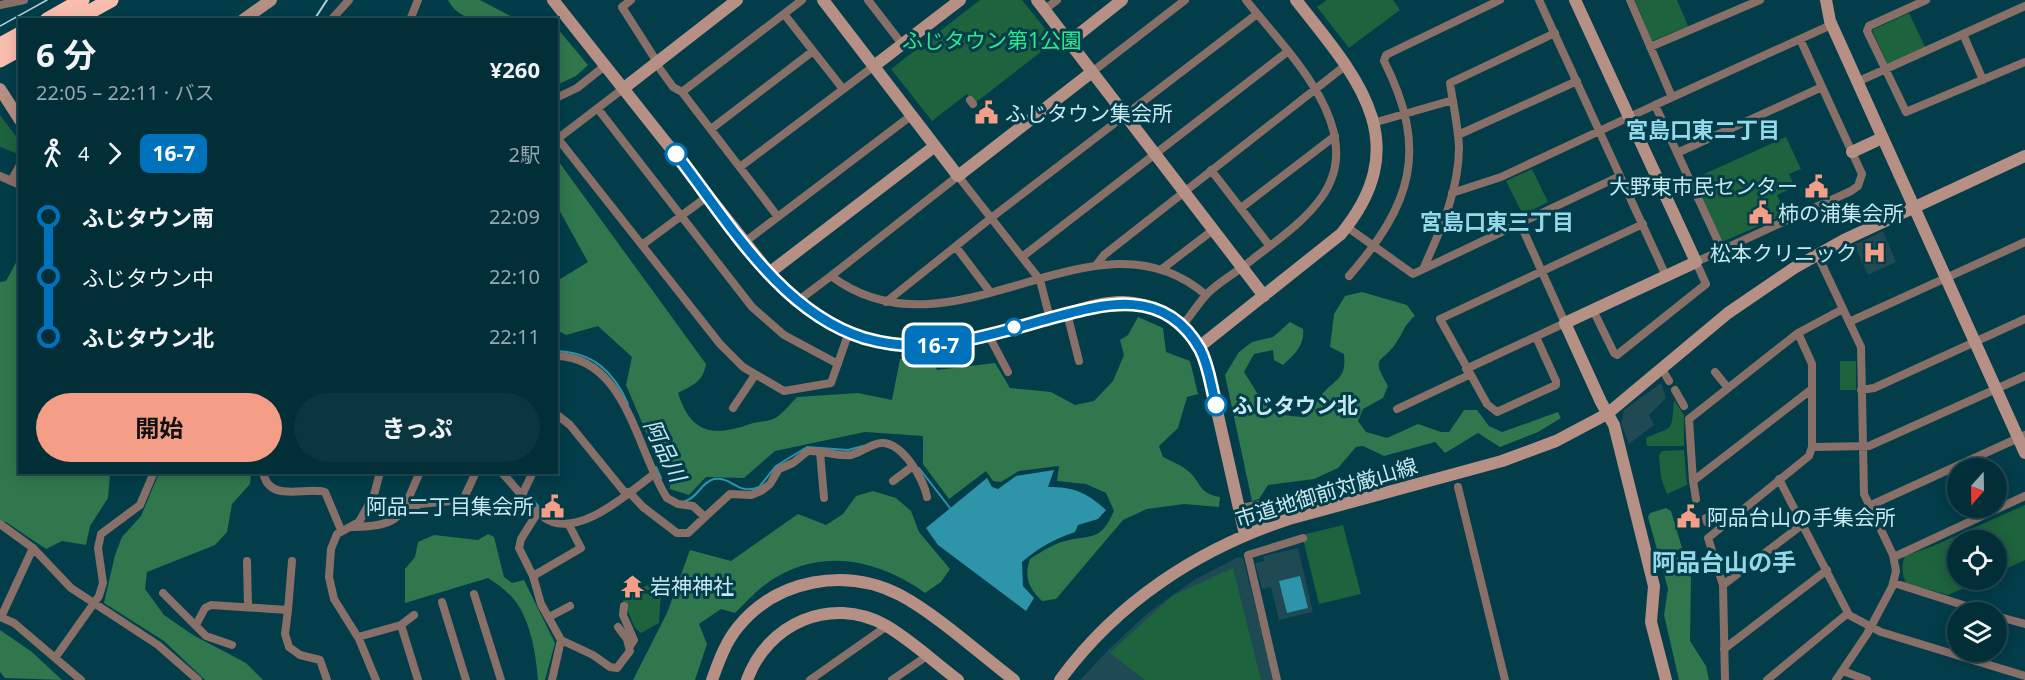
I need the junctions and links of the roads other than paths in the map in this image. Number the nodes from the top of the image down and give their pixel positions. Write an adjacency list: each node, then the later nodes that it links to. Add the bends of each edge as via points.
1 (24, 0): 26 (street)
2 (82, 0): 31 (highway)
3 (111, 0): 32 (highway)
4 (271, 0): 33 (street)
5 (349, 0): 34 (street)
6 (417, 0): 35 (street)
7 (553, 0): 50 (street)
8 (632, 0): 51 (street, via 622,7)
9 (737, 0): 51 (street)
10 (802, 0): 29 (street)
11 (823, 0): 52 (street)
12 (960, 0): 42 (street)
13 (1057, 0): 27 (street)
14 (1122, 0): 41 (street)
15 (1185, 0): 55 (street)
16 (1246, 0): 30 (street)
17 (1296, 0): 75 (street, via 1353,74 1366,97)
18 (1500, 0): 70 (street, via 1386,55 1384,61)
19 (1539, 0): 37 (street)
20 (1575, 0): 74 (street)
21 (1630, 0): 44 (street)
22 (1760, 0): 44 (street)
23 (1826, 0): 36 (street)
24 (1926, 0): 54 (street, via 1869,27)
25 (871, 1): 42 (street)
26 (0, 5)
27 (1040, 5): 41 (street)
28 (2025, 6): 38 (street)
29 (784, 14): 46 (street); 64 (street)
30 (1257, 14): 47 (street); 72 (street)
31 (50, 18)
32 (79, 18)
33 (246, 18)
34 (333, 18)
35 (411, 18)
36 (1831, 25): 40 (street); 58 (street)
37 (1554, 33): 57 (street); 67 (street, via 1450,83)
38 (1963, 34): 54 (street); 56 (street)
39 (18, 35): 43 (highway)
40 (1800, 39): 60 (street); 66 (street)
41 (1069, 42): 55 (street)
42 (902, 44): 52 (street)
43 (0, 45)
44 (1650, 47): 66 (street)
45 (18, 50): 48 (highway)
46 (813, 51): 62 (street); 76 (street)
47 (1287, 52): 63 (street); 84 (street)
48 (0, 60)
49 (2025, 62): 56 (street)
50 (606, 65): 59 (street); 65 (street, via 577,88)
51 (659, 65): 59 (street); 64 (street, via 673,87)
52 (874, 66): 62 (street); 71 (street)
53 (1341, 69): 63 (street)
54 (1885, 69): 56 (street, via 1906,112); 58 (street)
55 (1092, 72): 72 (street); 90 (street)
56 (1983, 80)
57 (1577, 81): 77 (street); 78 (street)
58 (1857, 82): 80 (street)
59 (624, 87): 69 (street); 95 (street)
60 (1822, 87): 83 (street); 85 (street)
61 (0, 89): 73 (street)
62 (843, 89): 87 (street)
63 (1316, 90): 79 (street, via 1332,119); 88 (street)
64 (682, 92): 76 (street)
65 (558, 97)
66 (1672, 97): 68 (street)
67 (1452, 100): 70 (street); 78 (street)
68 (1654, 105): 74 (street); 85 (street)
69 (598, 109): 81 (street); 98 (street)
70 (1405, 113): 75 (street); 110 (street, via 1410,148 1405,182 1395,212)
71 (912, 115): 82 (street); 99 (street)
72 (1125, 115): 84 (street); 100 (street)
73 (18, 117)
74 (1628, 117): 77 (street); 114 (street)
75 (1373, 123): 103 (street, via 1372,175 1363,201)
76 (711, 129): 87 (street)
77 (1599, 130): 91 (street); 94 (street, via 1501,177)
78 (1458, 135): 94 (street)
79 (1335, 136): 97 (street); 107 (street, via 1335,161 1325,192 1308,213)
80 (1882, 138): 83 (street); 96 (street)
81 (558, 140): 108 (street)
82 (935, 146): 90 (street); 120 (street)
83 (1852, 152): 111 (street, via 1862,174 1851,191)
84 (1154, 153): 93 (street); 113 (street)
85 (1677, 153): 111 (street)
86 (2025, 156): 96 (street, 市道地御前対厳山線)
87 (740, 167): 99 (street)
88 (1211, 170): 93 (street); 97 (street)
89 (0, 176): 92 (street)
90 (958, 176): 100 (street); 121 (street)
91 (1620, 176): 101 (street); 102 (street)
92 (15, 183)
93 (1184, 191): 104 (street); 115 (street)
94 (1452, 193): 117 (street)
95 (708, 196): 98 (street); 120 (street)
96 (1913, 207): 112 (street, 市道地御前対厳山線); 124 (street)
97 (1240, 208): 107 (street)
98 (681, 216): 108 (street); 147 (street, via 762,317 796,343)
99 (778, 217): 105 (street)
100 (991, 218): 109 (street); 113 (street)
101 (1520, 223): 117 (street); 119 (street)
102 (1643, 224): 119 (street); 123 (street)
103 (1347, 227): 110 (street); 128 (street)
104 (1214, 230): 116 (street); 118 (street)
105 (750, 238)
106 (2025, 242): 124 (street)
107 (1269, 244): 116 (street)
108 (642, 246): 152 (street, via 720,345)
109 (956, 247): 126 (street); 130 (street)
110 (1372, 247): 117 (street, via 1413,274); 122 (street)
111 (1722, 250): 114 (street)
112 (1817, 254): 131 (street); 148 (street, 市道地御前対厳山線, via 1728,313)
113 (1022, 257): 125 (street)
114 (1696, 262): 123 (street); 132 (street, via 1706,284 1617,355)
115 (1097, 264): 118 (street); 125 (street)
116 (1243, 267): 127 (street); 128 (street)
117 (1424, 267)
118 (1162, 269): 127 (street, via 1180,276)
119 (1542, 271): 138 (street); 150 (street, via 1440,319)
120 (769, 273): 139 (street, via 806,309)
121 (831, 276): 129 (street); 130 (street, via 860,294)
122 (1349, 276)
123 (1666, 276): 132 (street)
124 (1946, 278): 137 (street); 143 (street)
125 (1040, 280): 126 (street); 133 (street)
126 (990, 292): 130 (street, via 934,305)
127 (1206, 295): 136 (street)
128 (1264, 296): 144 (street)
129 (803, 297)
130 (886, 302)
131 (1843, 309): 137 (street); 140 (street)
132 (1593, 310): 138 (street)
133 (1048, 312)
134 (1067, 313): 141 (street); 144 (street, via 1108,303 1143,305 1174,320); 146 (street)
135 (2025, 319): 143 (street)
136 (1186, 321)
137 (1849, 322): 159 (street, via 1861,350)
138 (1565, 323): 142 (street); 163 (street)
139 (849, 333): 141 (street, via 885,343 921,346); 147 (street)
140 (1798, 333): 155 (street); 156 (street, via 1812,364)
141 (988, 334): 149 (street)
142 (1536, 337): 150 (street); 150 (street, via 1556,385 1497,412 1487,404)
143 (1975, 342): 157 (street); 159 (street, via 1874,388)
144 (1199, 347): 200 (street, via 1206,362)
145 (558, 356): 178 (street, via 588,362 605,375 617,392)
146 (1080, 361)
147 (838, 364): 152 (street, via 831,383 790,392)
148 (1662, 369): 154 (street); 163 (street, 市道地御前対厳山線)
149 (1008, 372)
150 (1468, 372): 161 (street)
151 (1715, 372): 155 (street)
152 (755, 375): 160 (street)
153 (2025, 376): 157 (street)
154 (1669, 381)
155 (1728, 388): 162 (street)
156 (1812, 389): 166 (street); 182 (street)
157 (1996, 389): 165 (street); 167 (street)
158 (1675, 390): 162 (street)
159 (1861, 390): 167 (street)
160 (733, 408)
161 (1397, 409)
162 (1687, 412): 182 (street)
163 (1607, 414): 200 (street, 市道地御前対厳山線, via 1520,455 1289,519); 256 (street, via 1614,425 1639,508 1654,586 1651,622)
164 (558, 416): 184 (street)
165 (2022, 437): 169 (street); 189 (street)
166 (1812, 447): 167 (street); 179 (street, via 1809,456)
167 (1862, 448): 189 (street, via 1864,494)
168 (820, 452): 170 (street, via 850,455 888,444); 187 (street); 194 (street, via 808,451 779,469 761,491 727,496)
169 (2025, 453)
170 (913, 466): 180 (street); 186 (street, via 925,484)
171 (153, 474): 214 (street, via 140,505 108,527 99,539 103,585)
172 (264, 474): 199 (street, via 280,492 325,492)
173 (379, 474): 198 (street, via 371,502)
174 (419, 474): 192 (street)
175 (475, 474): 192 (street, via 463,500 420,504)
176 (503, 474): 183 (street)
177 (532, 474): 183 (street)
178 (654, 474): 184 (street); 194 (street, via 667,498 693,507)
179 (1779, 479): 196 (street); 209 (street, via 1708,524 1709,546)
180 (893, 481)
181 (1458, 487): 255 (street)
182 (1690, 487): 188 (street)
183 (523, 492): 193 (street)
184 (628, 493): 194 (street, via 677,533 688,532); 197 (street, via 588,519)
185 (2025, 496): 203 (street, via 1932,543)
186 (927, 497)
187 (823, 498)
188 (1696, 499)
189 (1869, 506): 203 (street)
190 (1246, 507): 191 (street, via 1268,503)
191 (1275, 512)
192 (403, 513): 198 (street, via 386,523)
193 (538, 513): 197 (street, via 554,523); 207 (street, via 519,543)
194 (705, 517)
195 (0, 524): 202 (street)
196 (1803, 524): 206 (street); 209 (street)
197 (569, 525): 207 (street, via 581,548)
198 (352, 527): 199 (street)
199 (342, 530): 230 (street, via 330,549 329,584)
200 (1245, 535): 253 (street, 市道地御前対厳山線, via 1192,561 1134,602 1095,638)
201 (1303, 538): 254 (street, via 1247,554)
202 (33, 548): 214 (street, via 71,588); 221 (street)
203 (1894, 557): 208 (street)
204 (247, 561): 217 (street)
205 (292, 561): 218 (street)
206 (1827, 570): 219 (street); 234 (street)
207 (533, 576): 222 (street)
208 (1894, 583): 213 (street); 229 (street)
209 (1723, 585): 234 (street)
210 (163, 593): 225 (street)
211 (474, 594): 245 (street)
212 (442, 602): 244 (street)
213 (1954, 602)
214 (95, 603): 236 (street); 240 (street, via 158,645)
215 (570, 606): 222 (street)
216 (624, 606): 233 (street, via 623,615 634,640)
217 (248, 607): 218 (street); 225 (street, via 211,605)
218 (288, 609): 241 (street, via 285,634 289,647 300,655 320,660)
219 (1847, 614): 229 (street); 258 (street)
220 (414, 615): 226 (street)
221 (0, 617): 236 (street, via 14,623)
222 (549, 617): 231 (street)
223 (2007, 618): 224 (street)
224 (2025, 624)
225 (196, 625): 232 (street, via 215,641)
226 (401, 625): 230 (street); 243 (street)
227 (887, 626): 235 (street); 248 (street, via 850,614 826,614 803,620 782,631 765,647); 249 (street)
228 (618, 627): 233 (street)
229 (1871, 627): 237 (street); 238 (street)
230 (358, 637): 242 (street)
231 (561, 640): 233 (street, via 586,650 613,668 627,657); 246 (street)
232 (232, 645)
233 (630, 646)
234 (1724, 649): 257 (street)
235 (927, 656): 250 (street); 251 (street)
236 (56, 658): 239 (street)
237 (1843, 671): 259 (street); 260 (street)
238 (2025, 676)
239 (81, 680)
240 (198, 680)
241 (327, 680)
242 (376, 680)
243 (418, 680)
244 (466, 680)
245 (501, 680)
246 (552, 680)
247 (712, 680): 252 (street, via 732,636 758,608 803,585 841,580 872,584 902,596)
248 (747, 680)
249 (810, 680)
250 (892, 680)
251 (958, 680)
252 (1014, 680)
253 (1060, 680)
254 (1278, 680)
255 (1505, 680)
256 (1666, 680)
257 (1725, 680)
258 (1767, 680)
259 (1836, 680)
260 (1867, 680)

